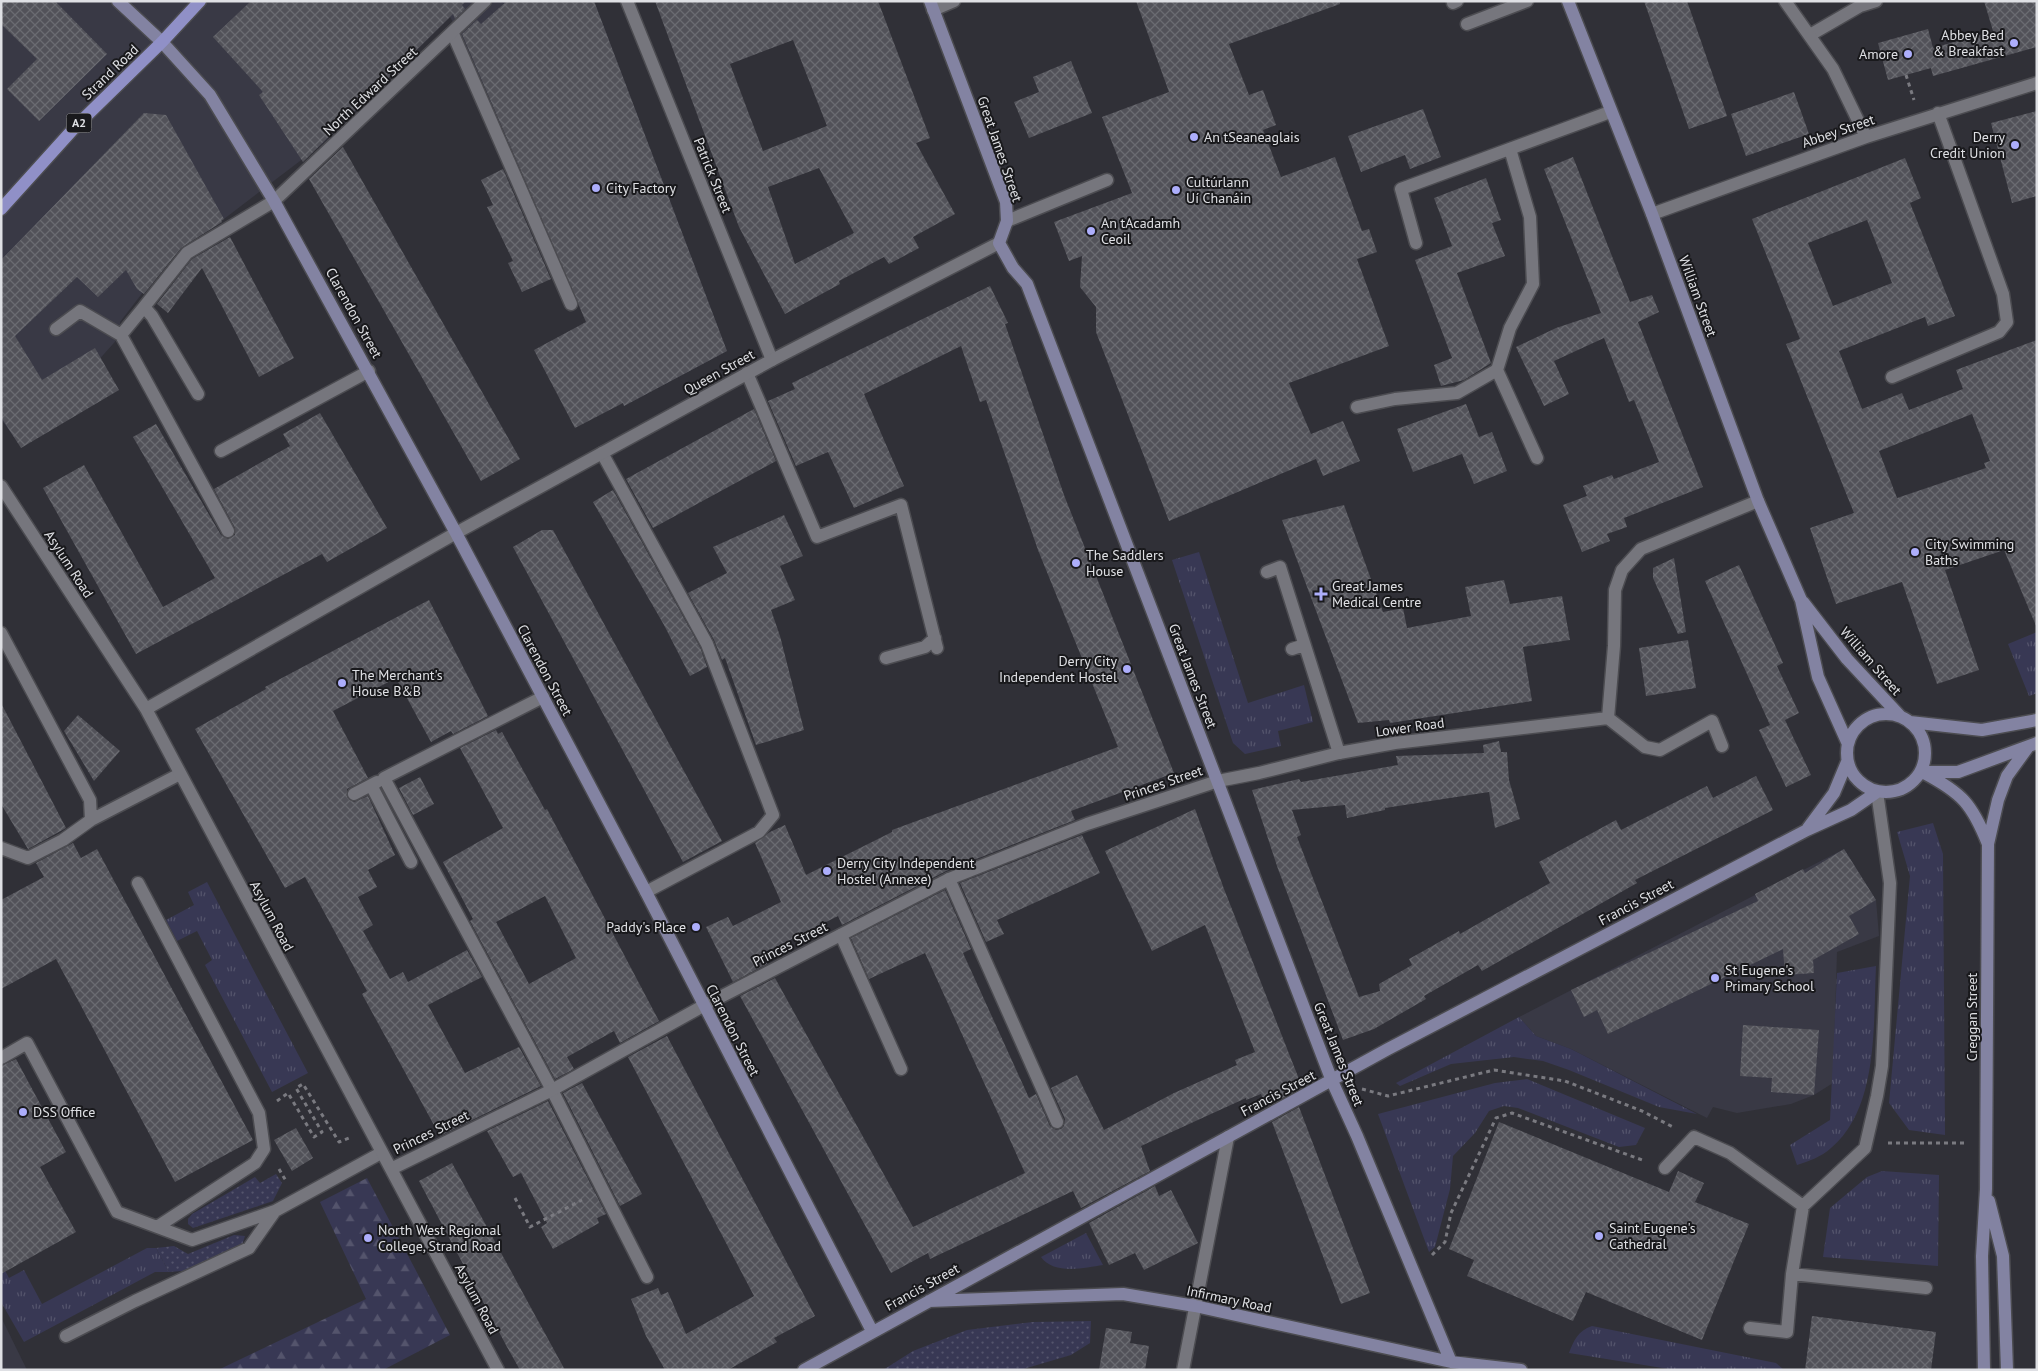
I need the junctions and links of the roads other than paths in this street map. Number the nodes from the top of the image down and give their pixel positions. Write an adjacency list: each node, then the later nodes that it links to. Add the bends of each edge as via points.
1 (118, 1): 14 (main road, Clarendon Street)
2 (200, 1): 14 (main road, Strand Road / A2)
3 (485, 1): 12 (street, North Edward Street)
4 (627, 1): 31 (street, Patrick Street)
5 (954, 1): 10 (street)
6 (1527, 1): 11 (street)
7 (1568, 1): 16 (main road, William Street)
8 (1785, 1): 13 (street)
9 (1876, 1): 13 (street, via 1860,6)
10 (932, 6): 24 (main road, Great James Street, via 1006,202)
11 (1467, 24)
12 (453, 34): 21 (street, North Edward Street); 27 (street)
13 (1810, 36): 18 (street, via 1833,69)
14 (162, 42): 21 (main road, Clarendon Street, via 210,95); 22 (main road, Strand Road / A2, via 76,126)
15 (2037, 83): 17 (street, Abbey Street)
16 (1610, 112): 19 (street); 23 (main road, William Street)
17 (1938, 113): 18 (street, Abbey Street); 35 (street, via 2002,294 2007,322 1999,332)
18 (1866, 137): 23 (street, Abbey Street)
19 (1510, 149): 26 (street, via 1401,189); 32 (street, via 1530,217 1533,284 1510,328)
20 (1107, 180): 24 (street)
21 (274, 201): 28 (street, North Edward Street, via 187,253); 33 (main road, Clarendon Street)
22 (1, 209)
23 (1652, 214): 42 (main road, William Street)
24 (1007, 222): 25 (main road, Great James Street)
25 (999, 242): 31 (street, Queen Street); 62 (main road, Great James Street, via 1013,268 1027,284)
26 (1416, 242)
27 (571, 304)
28 (144, 307): 30 (street, North Edward Street); 36 (street)
29 (56, 329): 30 (street, via 80,311)
30 (121, 336): 43 (street)
31 (772, 360): 34 (street, Queen Street)
32 (1497, 370): 37 (street, via 1457,393 1394,399); 40 (street)
33 (369, 371): 38 (street); 44 (main road, Clarendon Street)
34 (747, 373): 39 (street, Queen Street); 48 (street, via 786,471 817,537 901,505 936,643)
35 (1892, 377)
36 (198, 394)
37 (1357, 407)
38 (221, 451)
39 (602, 453): 44 (street, Queen Street); 73 (street, via 707,644 773,815 760,832)
40 (1537, 458)
41 (1, 486): 50 (street, Asylum Road)
42 (1758, 501): 46 (main road, William Street); 51 (street, via 1641,548 1622,570 1615,590)
43 (228, 531)
44 (456, 533): 49 (main road, Clarendon Street); 50 (street, Queen Street)
45 (1267, 572): 57 (street, via 1280,568 1298,647)
46 (1801, 600): 52 (main road, William Street, via 1847,658); 54 (main road, William Street, via 1818,677)
47 (1, 633): 66 (street, via 90,800)
48 (886, 658)
49 (543, 697): 61 (street); 73 (main road, Clarendon Street)
50 (146, 709): 60 (street, Asylum Road)
51 (1608, 718): 56 (street, via 1645,747 1660,750 1712,721); 57 (street, Lower Road, via 1395,743)
52 (1905, 720): 53 (main road, via 1982,730); 54 (main road, via 1879,715 1868,718 1858,725); 59 (main road, via 1923,740)
53 (2037, 720)
54 (1848, 744): 58 (main road)
55 (2032, 745): 59 (main road, via 1958,772); 68 (main road, Creggan Street, via 2007,776)
56 (1722, 746)
57 (1339, 753): 62 (street, Lower Road)
58 (1847, 762): 64 (main road, via 1858,781); 67 (main road, Francis Street, via 1834,793)
59 (1921, 772): 64 (main road, via 1902,789 1890,793); 68 (main road, Creggan Street, via 1949,786 1962,797 1977,816)
60 (180, 774): 66 (street); 82 (street, Asylum Road)
61 (384, 778): 63 (street); 79 (street)
62 (1218, 780): 71 (street, Princes Street, via 1087,824); 78 (main road, Great James Street)
63 (371, 785): 65 (street); 70 (street)
64 (1876, 792): 67 (main road, Francis Street, via 1851,810); 86 (street, via 1890,883 1882,1066 1865,1148)
65 (354, 794)
66 (91, 820): 69 (street, via 63,840 28,858)
67 (1807, 830): 78 (main road, Francis Street)
68 (1988, 844): 85 (main road, Creggan Street)
69 (1, 848)
70 (411, 862)
71 (949, 879): 74 (street, Princes Street); 80 (street)
72 (138, 883): 88 (street, via 259,1113 264,1149 255,1163)
73 (646, 892): 75 (main road, Clarendon Street)
74 (841, 935): 75 (street, Princes Street); 77 (street)
75 (703, 1006): 79 (street, Princes Street); 95 (main road, Clarendon Street)
76 (1, 1058): 88 (street, via 27,1043 117,1212)
77 (901, 1069)
78 (1332, 1081): 81 (main road, Francis Street); 97 (main road, Great James Street)
79 (552, 1090): 84 (street, Princes Street); 90 (street)
80 (1057, 1122)
81 (1228, 1137): 92 (main road, Francis Street); 93 (street)
82 (381, 1153): 84 (street, Asylum Road); 87 (street)
83 (1664, 1168): 86 (street, via 1694,1137 1730,1153)
84 (390, 1169): 98 (street, Asylum Road)
85 (1986, 1189): 102 (main road, Creggan Street, via 1982,1256); 103 (main road, Creggan Street, via 2002,1256)
86 (1803, 1206): 89 (street)
87 (275, 1211): 88 (street, via 192,1240); 96 (street, via 249,1248)
88 (157, 1227)
89 (1792, 1274): 91 (street); 94 (street, via 1787,1332)
90 (647, 1277)
91 (1926, 1288)
92 (927, 1301): 93 (main road, Infirmary Road, via 1123,1294); 95 (main road, Francis Street)
93 (1195, 1306): 97 (main road, Infirmary Road); 100 (street)
94 (1750, 1328)
95 (872, 1331): 99 (main road, Francis Street)
96 (66, 1336)
97 (1451, 1362): 101 (main road, Infirmary Road)
98 (498, 1370)
99 (804, 1370)
100 (1183, 1370)
101 (1521, 1370)
102 (1984, 1370)
103 (2008, 1370)

